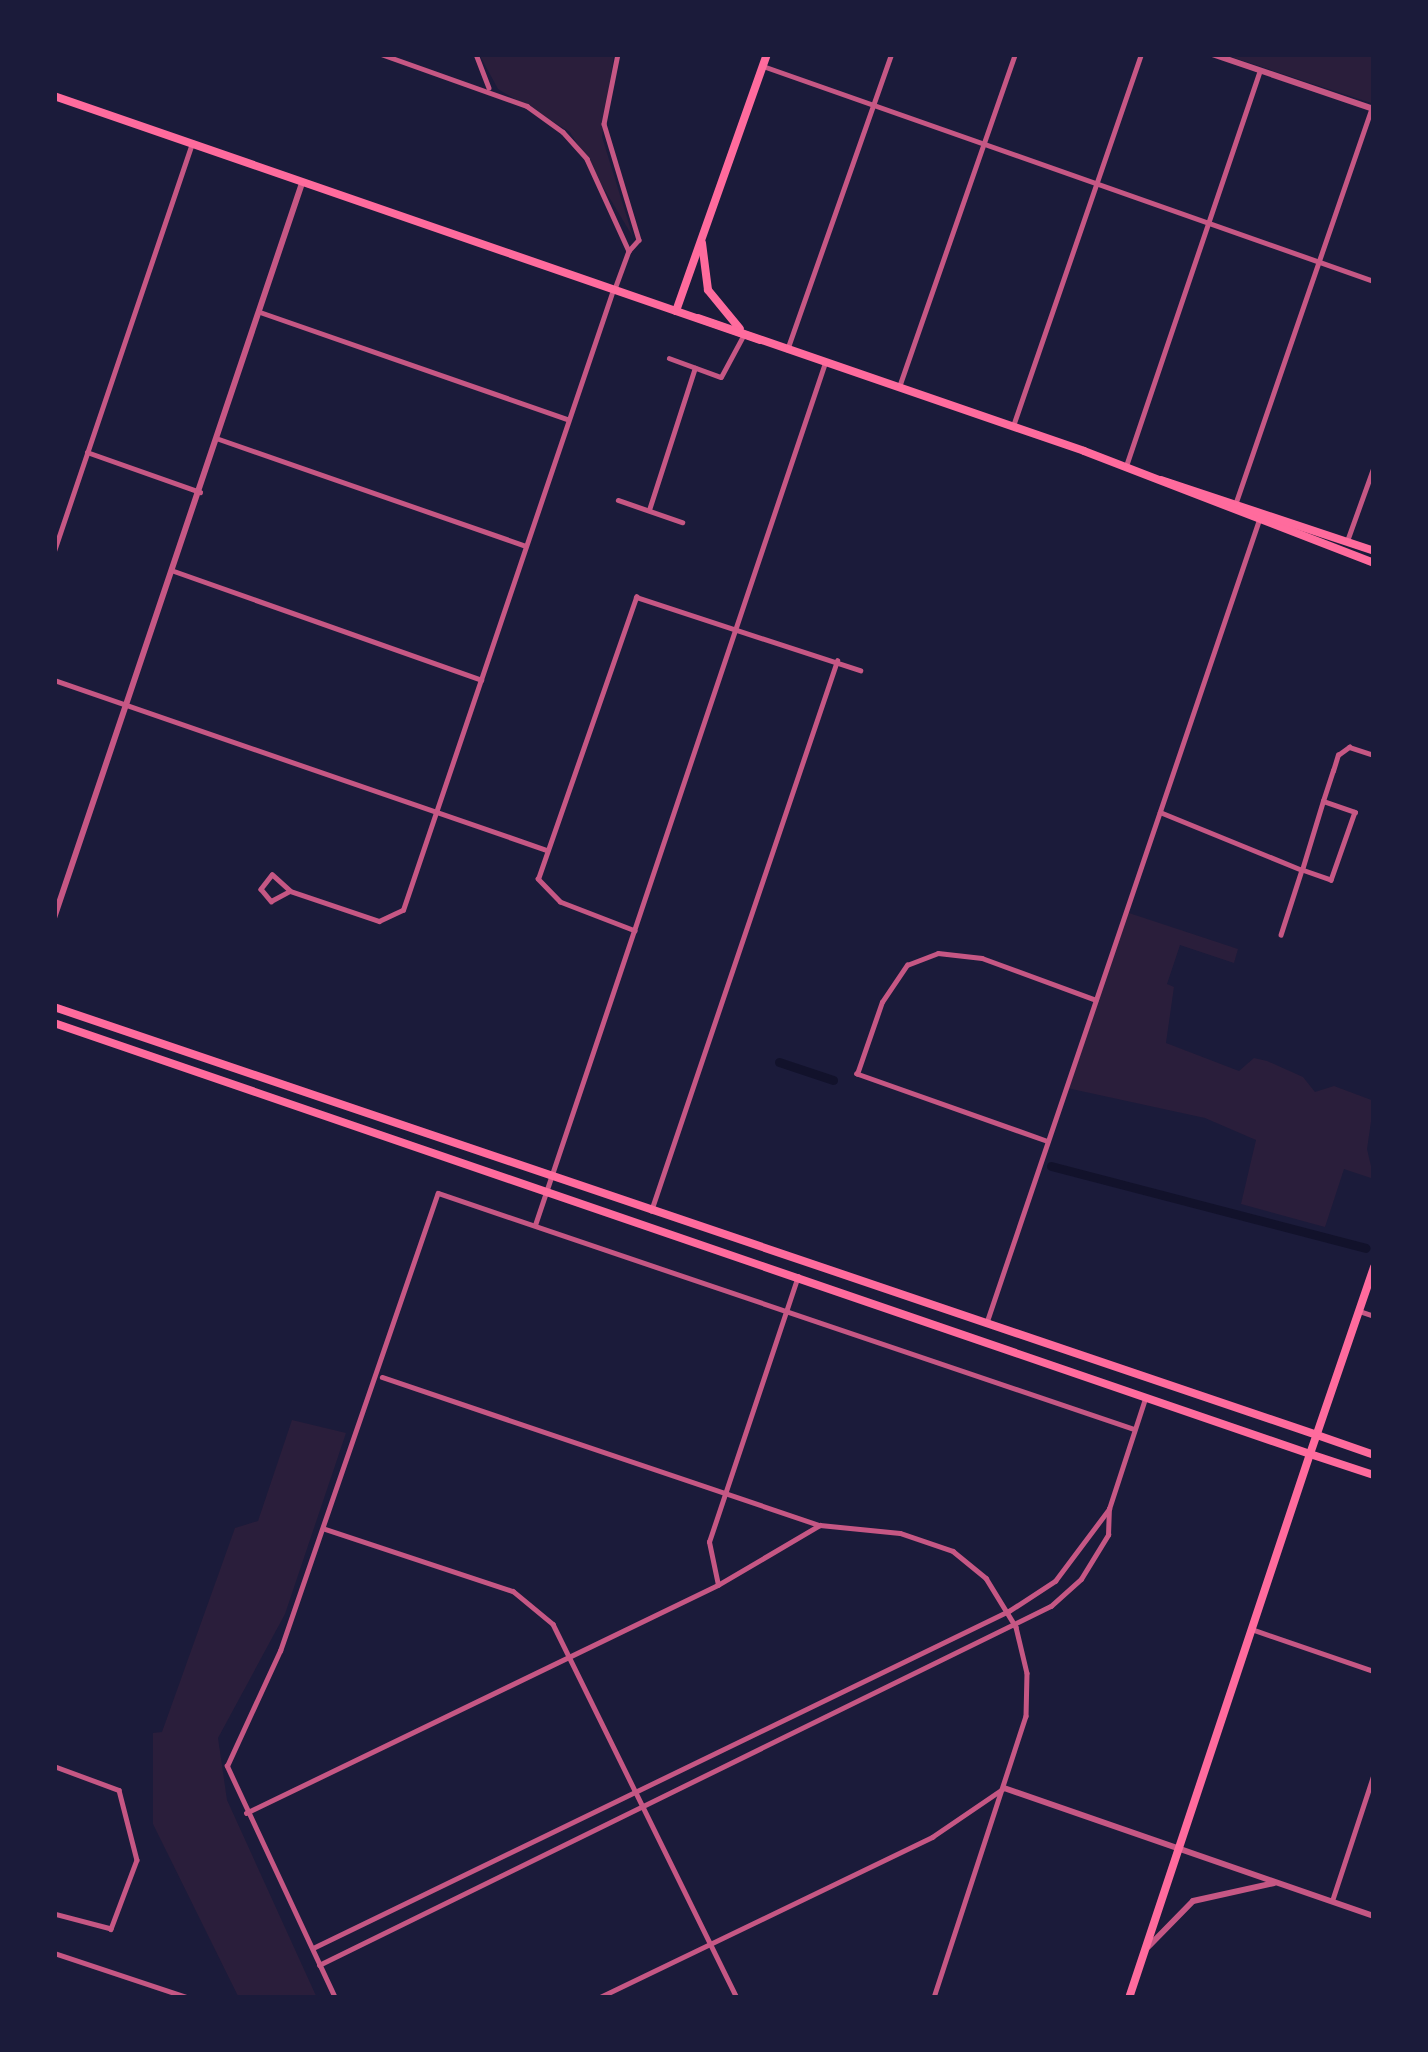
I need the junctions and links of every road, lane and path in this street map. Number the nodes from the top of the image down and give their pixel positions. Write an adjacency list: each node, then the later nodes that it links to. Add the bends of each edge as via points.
1 (381, 54): 11 (street)
2 (476, 54): 11 (street)
3 (618, 54): 21 (street, via 604,124 639,239)
4 (767, 54): 9 (main road)
5 (891, 54): 13 (street)
6 (1015, 54): 16 (street)
7 (1141, 54): 18 (street)
8 (1212, 54): 10 (street)
9 (763, 66): 13 (street); 20 (main road)
10 (1260, 70): 14 (street); 19 (street)
11 (490, 91): 21 (street, via 546,118 576,146)
12 (54, 96): 15 (main road)
13 (874, 105): 16 (street); 28 (street)
14 (1373, 108): 22 (street)
15 (192, 143): 17 (main road); 36 (street)
16 (984, 145): 18 (street); 32 (street)
17 (303, 181): 24 (main road); 26 (street)
18 (1095, 183): 19 (street); 34 (street)
19 (1208, 223): 22 (street); 37 (street)
20 (701, 242): 25 (main road); 27 (main road, via 708,290)
21 (629, 251): 24 (street)
22 (1319, 262): 23 (street); 43 (street)
23 (1374, 281)
24 (614, 289): 25 (main road); 33 (street)
25 (676, 310): 27 (main road)
26 (260, 312): 33 (street); 35 (street)
27 (741, 334): 28 (main road); 31 (street, via 721,376)
28 (787, 350): 30 (main road)
29 (668, 358): 31 (street)
30 (825, 363): 32 (main road); 53 (street)
31 (695, 368): 44 (street)
32 (899, 387): 34 (main road)
33 (568, 419): 48 (street)
34 (1012, 426): 37 (main road)
35 (219, 439): 40 (street); 48 (street)
36 (87, 452): 40 (street); 49 (street)
37 (1126, 466): 39 (main road)
38 (1374, 466): 47 (street)
39 (1160, 479): 41 (main road); 43 (main road)
40 (200, 492): 52 (street)
41 (1199, 499): 43 (main road); 45 (main road)
42 (618, 500): 44 (street)
43 (1236, 502): 45 (main road)
44 (649, 510): 46 (street)
45 (1260, 516): 47 (main road); 51 (main road); 62 (street)
46 (682, 522)
47 (1347, 541): 50 (main road)
48 (526, 547): 57 (street)
49 (54, 551)
50 (1374, 551)
51 (1374, 563)
52 (174, 572): 57 (street); 58 (street)
53 (739, 628): 54 (street); 63 (street, via 636,597); 67 (street)
54 (837, 661): 55 (street); 77 (street)
55 (860, 670)
56 (54, 680): 58 (street)
57 (482, 680): 61 (street)
58 (129, 707): 61 (street); 66 (street)
59 (1374, 755): 60 (street, via 1349,747 1338,755)
60 (1323, 802): 64 (street); 64 (street, via 1354,812 1331,880)
61 (435, 811): 63 (street); 65 (street, via 403,910 379,921)
62 (1160, 812): 64 (street); 69 (street)
63 (548, 850): 67 (street, via 541,890)
64 (1302, 870): 68 (street)
65 (290, 890): 65 (street, via 275,902 261,889 272,875)
66 (54, 918)
67 (635, 931): 75 (street)
68 (1281, 935)
69 (1096, 1000): 74 (street); 74 (street, via 982,958 935,954 895,976 857,1074)
70 (54, 1007): 72 (main road)
71 (54, 1023): 73 (main road)
72 (200, 1056): 73 (main road); 75 (main road)
73 (195, 1070): 76 (main road)
74 (1048, 1142): 88 (street)
75 (551, 1177): 76 (street); 77 (main road)
76 (546, 1190): 78 (street); 80 (main road)
77 (651, 1211): 79 (main road)
78 (535, 1225): 84 (street); 89 (street, via 439,1193)
79 (750, 1245): 80 (main road); 83 (main road)
80 (745, 1258): 82 (main road)
81 (1374, 1267): 85 (main road)
82 (798, 1276): 84 (street); 87 (main road)
83 (928, 1305): 87 (main road); 88 (main road)
84 (788, 1309): 91 (street); 96 (street)
85 (1359, 1311): 86 (street); 92 (main road)
86 (1374, 1316)
87 (923, 1319): 90 (main road)
88 (986, 1325): 92 (main road)
89 (379, 1376): 96 (street); 99 (street)
90 (1146, 1396): 91 (street); 93 (main road)
91 (1134, 1429): 97 (street)
92 (1317, 1435): 93 (main road); 94 (main road)
93 (1310, 1454): 95 (main road); 103 (main road)
94 (1374, 1455)
95 (1374, 1475)
96 (725, 1492): 98 (street); 100 (street, via 709,1542)
97 (1108, 1510): 101 (street, via 1055,1581); 102 (street, via 1108,1534 1081,1579)
98 (820, 1525): 100 (street); 101 (street, via 900,1533 952,1551)
99 (325, 1529): 104 (street, via 513,1591 537,1607); 111 (street, via 280,1651 231,1748 227,1766)
100 (718, 1585): 104 (street)
101 (1009, 1611): 102 (street); 109 (street)
102 (1016, 1627): 108 (street, via 1026,1716); 110 (street)
103 (1252, 1629): 105 (street); 112 (main road)
104 (571, 1655): 109 (street); 111 (street)
105 (1374, 1671)
106 (54, 1766): 115 (street, via 119,1790 137,1860 111,1929)
107 (1374, 1773): 114 (street)
108 (1004, 1788): 112 (street); 117 (street, via 932,1837); 126 (street)
109 (637, 1792): 110 (street); 118 (street)
110 (644, 1807): 117 (street); 121 (street)
111 (245, 1813): 118 (street)
112 (1177, 1847): 113 (street); 119 (main road)
113 (1279, 1882): 114 (street); 119 (street, via 1193,1901)
114 (1332, 1901): 116 (street)
115 (54, 1914)
116 (1374, 1916)
117 (712, 1943): 124 (street); 125 (street)
118 (310, 1949): 121 (street)
119 (1145, 1950): 127 (main road)
120 (54, 1953): 122 (street)
121 (319, 1965): 123 (street)
122 (189, 1998)
123 (334, 1998)
124 (598, 1998)
125 (737, 1998)
126 (934, 1998)
127 (1129, 1998)

